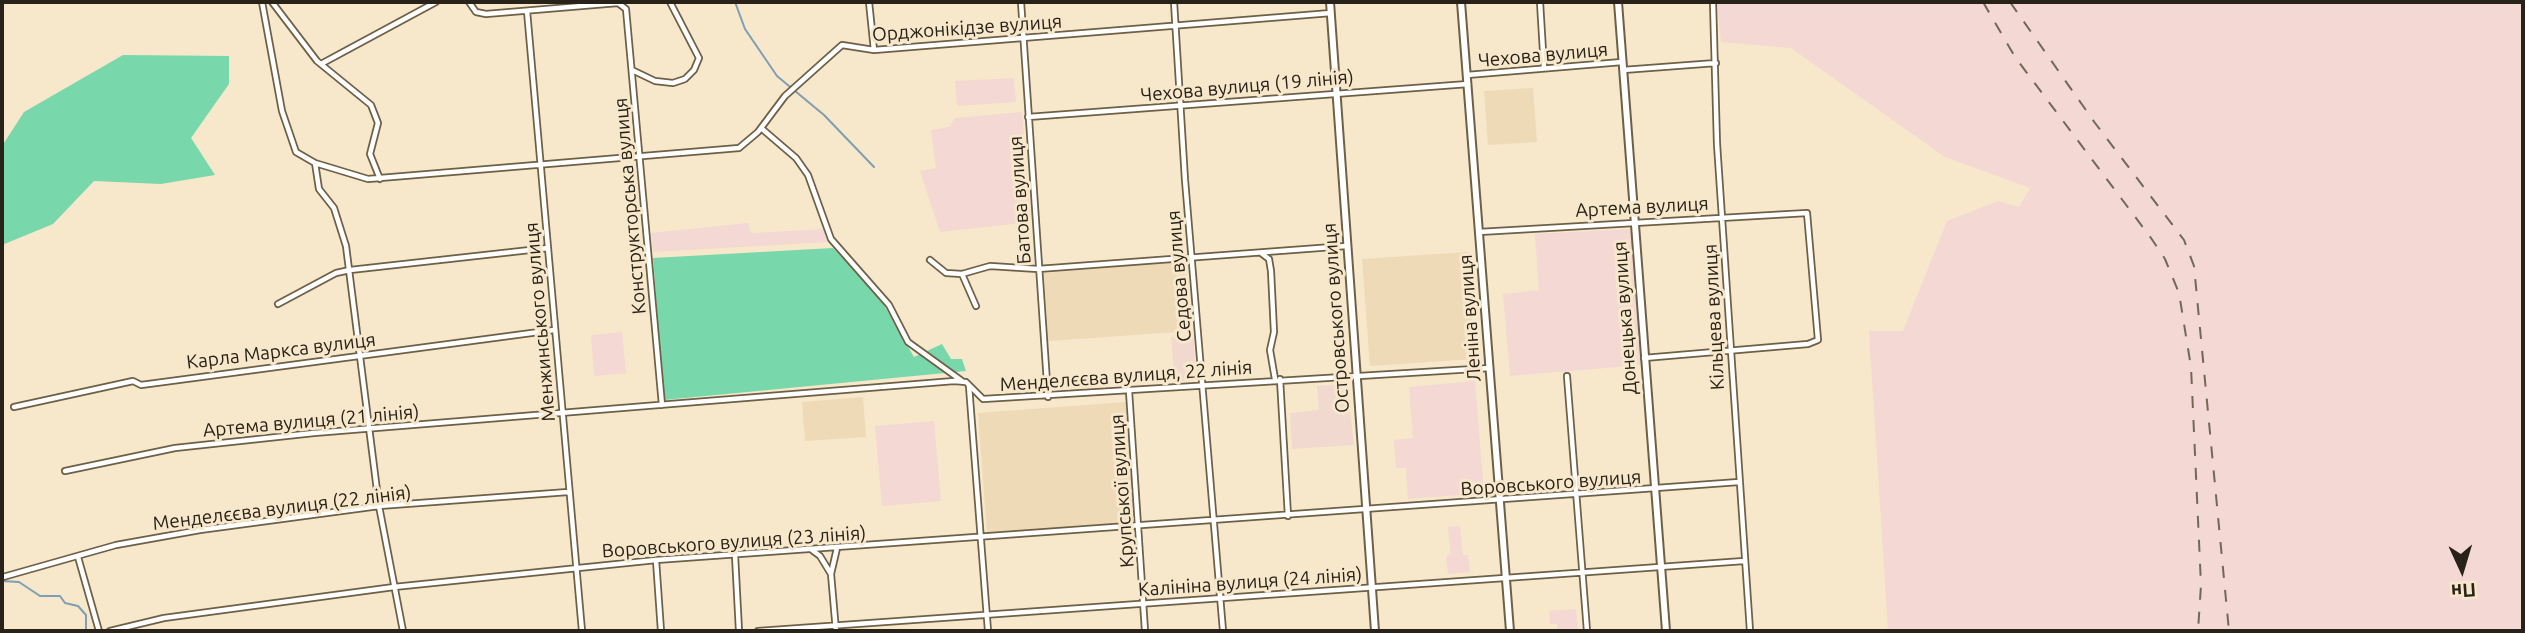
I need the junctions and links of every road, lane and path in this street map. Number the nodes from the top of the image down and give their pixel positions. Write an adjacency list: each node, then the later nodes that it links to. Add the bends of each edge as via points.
1 (262, 2): 30 (street, via 282,111 296,152)
2 (436, 2): 20 (street)
3 (469, 2): 14 (street, via 477,12 486,14)
4 (670, 2): 23 (street, via 699,58 694,70 673,83 655,81)
5 (869, 2): 18 (street)
6 (1021, 2): 17 (street, Батова вулиця)
7 (1174, 2): 16 (street, Седова вулиця)
8 (1330, 2): 15 (street, Островського вулиця)
9 (1461, 2): 24 (street, Леніна вулиця)
10 (1540, 2): 22 (street)
11 (1618, 2): 21 (street, Донецька вулиця)
12 (1713, 2): 19 (street, Кільцева вулиця)
13 (275, 3): 20 (street)
14 (527, 11): 23 (street, Конструкторська вулиця, via 623,4); 31 (street, Менжинського вулиця)
15 (1331, 13): 16 (street, Орджонікідзе вулиця); 25 (street, Островського вулиця)
16 (1175, 27): 17 (street, Орджонікідзе вулиця); 26 (street, Седова вулиця)
17 (1024, 38): 18 (street, Орджонікідзе вулиця); 27 (street, Батова вулиця)
18 (874, 50): 28 (street, Орджонікідзе вулиця, via 842,45 785,96)
19 (1716, 63): 21 (street, Чехова вулиця); 33 (street, Кільцева вулиця)
20 (321, 64): 32 (street, via 371,105 378,124 370,154)
21 (1623, 66): 22 (street, Чехова вулиця); 34 (street, Донецька вулиця)
22 (1544, 68): 24 (street, Чехова вулиця)
23 (632, 70): 29 (street, Конструкторська вулиця)
24 (1467, 79): 25 (street, Чехова вулиця (19 лiнiя)); 35 (street, Леніна вулиця)
25 (1335, 92): 26 (street, Чехова вулиця (19 лiнiя)); 36 (street, Островського вулиця)
26 (1181, 105): 27 (street, Чехова вулиця (19 лiнiя)); 39 (street, Седова вулиця)
27 (1028, 117): 41 (street, Батова вулиця)
28 (761, 128): 29 (street, Орджонікідзе вулиця, via 739,148); 54 (street, Менделєєва вулиця, 22 лінія, via 796,158 808,175 831,239 889,304 908,342)
29 (641, 156): 31 (street, Орджонікідзе вулиця); 59 (street, Конструкторська вулиця)
30 (315, 163): 32 (street, Орджонікідзе вулиця); 42 (street, via 319,189 340,223)
31 (541, 164): 32 (street, Орджонікідзе вулиця); 37 (street, Менжинського вулиця)
32 (380, 179)
33 (1722, 216): 34 (street, Артема вулиця); 47 (street, Кільцева вулиця); 47 (street, Артема вулиця, via 1807,213 1818,340)
34 (1633, 221): 35 (street, Артема вулиця); 49 (street, Донецька вулиця)
35 (1479, 232): 50 (street, Леніна вулиця)
36 (1346, 246): 38 (street); 51 (street, Островського вулиця)
37 (548, 248): 42 (street); 46 (street, Менжинського вулиця)
38 (1254, 251): 39 (street); 53 (street, via 1265,253 1271,271 1274,332 1270,350)
39 (1192, 256): 41 (street); 55 (street, Седова вулиця)
40 (930, 260): 43 (street, via 946,274)
41 (1038, 269): 43 (street, via 990,266); 58 (street, Батова вулиця)
42 (350, 270): 44 (street); 48 (street)
43 (961, 274): 45 (street)
44 (278, 304)
45 (976, 306)
46 (554, 330): 48 (street, Карла Маркса вулиця); 61 (street, Менжинського вулиця)
47 (1730, 351): 49 (street); 64 (street, Кільцева вулиця)
48 (360, 355): 60 (street, Карла Маркса вулиця, via 141,385 134,381); 62 (street)
49 (1644, 358): 65 (street, Донецька вулиця)
50 (1490, 368): 51 (street, Менделєєва вулиця, 22 лінія); 68 (street, Леніна вулиця)
51 (1355, 374): 53 (street, Менделєєва вулиця, 22 лінія); 70 (street, Островського вулиця)
52 (1567, 376): 67 (street)
53 (1277, 379): 55 (street, Менделєєва вулиця, 22 лінія); 71 (street)
54 (962, 381): 56 (street, Менделєєва вулиця, 22 лінія); 59 (street)
55 (1202, 384): 57 (street, Менделєєва вулиця, 22 лінія); 72 (street, Седова вулиця)
56 (969, 385): 58 (street, Менделєєва вулиця, 22 лінія, via 983,399); 74 (street)
57 (1129, 391): 58 (street, Менделєєва вулиця, 22 лінія); 73 (street, Крупської вулиця)
58 (1048, 397)
59 (662, 405): 61 (street)
60 (14, 407)
61 (562, 414): 62 (street, Артема вулиця (21 лiнiя)); 66 (street, Менжинського вулиця)
62 (368, 428): 63 (street, Артема вулиця (21 лiнiя), via 174,448); 69 (street)
63 (65, 471)
64 (1739, 482): 65 (street, Воровського вулиця); 80 (street, Кільцева вулиця)
65 (1654, 489): 67 (street, Воровського вулиця); 81 (street, Донецька вулиця)
66 (568, 492): 69 (street, Менделєєва вулиця (22 лiнiя)); 82 (street, Менжинського вулиця)
67 (1576, 495): 68 (street, Воровського вулиця); 83 (street)
68 (1500, 501): 70 (street, Воровського вулиця); 86 (street, Леніна вулиця)
69 (379, 506): 78 (street, Менделєєва вулиця (22 лiнiя), via 200,530); 87 (street)
70 (1365, 509): 71 (street, Воровського вулиця (23 лiнiя)); 88 (street, Островського вулиця)
71 (1288, 516): 72 (street, Воровського вулиця (23 лiнiя))
72 (1214, 521): 73 (street, Воровського вулиця (23 лiнiя)); 89 (street, Седова вулиця)
73 (1138, 526): 74 (street, Воровського вулиця (23 лiнiя)); 90 (street, Крупської вулиця)
74 (981, 538): 75 (street, Воровського вулиця (23 лiнiя)); 91 (street)
75 (837, 548): 76 (street, Воровського вулиця (23 лiнiя)); 84 (street)
76 (811, 550): 77 (street, Воровського вулиця (23 лiнiя)); 84 (street)
77 (735, 555): 79 (street, Воровського вулиця (23 лiнiя)); 98 (street)
78 (78, 556): 85 (street, Менделєєва вулиця (22 лiнiя)); 93 (street)
79 (656, 560): 82 (street, Воровського вулиця (23 лiнiя)); 97 (street)
80 (1744, 561): 81 (street, Калініна вулиця (24 лiнiя)); 107 (street, Кільцева вулиця)
81 (1661, 567): 83 (street, Калініна вулиця (24 лiнiя)); 106 (street, Донецька вулиця)
82 (577, 569): 87 (street, Воровського вулиця (23 лiнiя)); 96 (street, Менжинського вулиця)
83 (1583, 572): 86 (street, Калініна вулиця (24 лiнiя)); 105 (street)
84 (831, 574): 92 (street)
85 (3, 577)
86 (1506, 578): 88 (street, Калініна вулиця (24 лiнiя)); 104 (street, Леніна вулиця)
87 (394, 587): 94 (street, Воровського вулиця (23 лiнiя), via 164,618); 95 (street)
88 (1371, 587): 89 (street, Калініна вулиця (24 лiнiя)); 103 (street, Островського вулиця)
89 (1220, 598): 90 (street, Калініна вулиця (24 лiнiя)); 102 (street, Седова вулиця)
90 (1143, 604): 91 (street, Калініна вулиця (24 лiнiя)); 101 (street, Крупської вулиця)
91 (986, 614): 92 (street, Калініна вулиця (24 лiнiя)); 100 (street)
92 (836, 628): 99 (street, Калініна вулиця (24 лiнiя))
93 (99, 631)
94 (110, 631)
95 (403, 631)
96 (582, 631)
97 (661, 631)
98 (739, 631)
99 (758, 631)
100 (988, 631)
101 (1145, 631)
102 (1223, 631)
103 (1375, 631)
104 (1510, 631)
105 (1587, 631)
106 (1666, 631)
107 (1750, 631)

